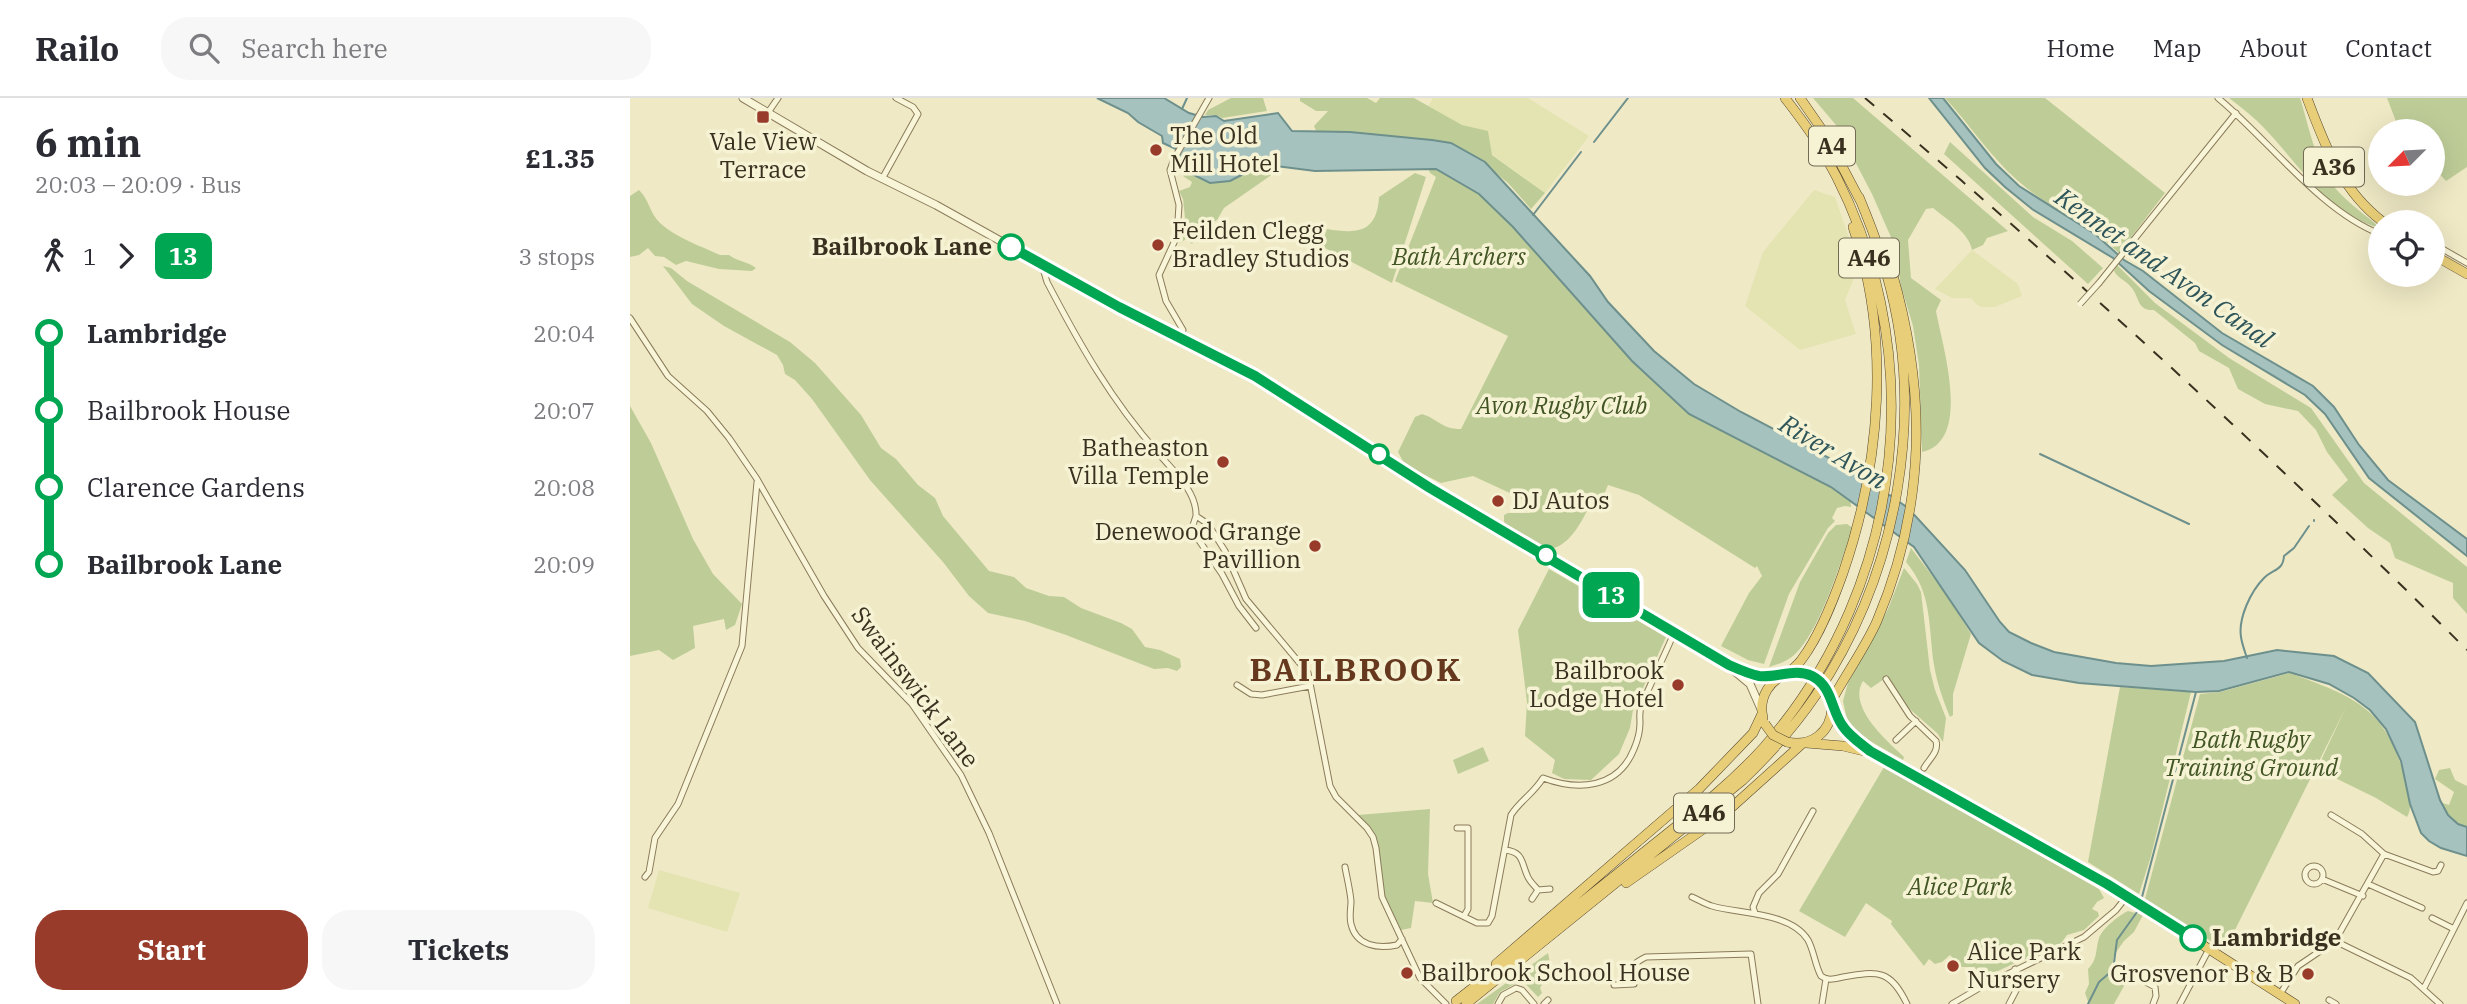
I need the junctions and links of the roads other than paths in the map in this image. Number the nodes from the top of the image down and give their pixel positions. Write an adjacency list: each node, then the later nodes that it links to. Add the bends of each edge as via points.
1 (778, 98): 10 (street)
2 (897, 98): 12 (street, via 918,114)
3 (1209, 98): 23 (street, via 1170,170 1179,205 1176,243 1159,275 1166,301 1183,330)
4 (1784, 98): 11 (highway, A4)
5 (1800, 98): 13 (highway, A4)
6 (2218, 98): 9 (street)
7 (2307, 98): 14 (highway, A36, via 2344,183)
8 (747, 99): 10 (street)
9 (2236, 113): 15 (street, via 2322,197); 21 (street, bridge)
10 (767, 114): 12 (street)
11 (1802, 121): 29 (highway, via 1838,187 1860,251 1872,307 1876,396 1867,482 1849,554 1814,639); 75 (highway, A46, via 1833,170 1862,235 1874,272 1892,377 1887,483 1868,562 1847,619 1805,692 1763,747 1703,805)
12 (882, 179): 19 (street)
13 (1859, 197): 33 (highway, via 1901,302 1918,430 1913,497 1895,573 1875,624); 64 (highway, A46, via 1884,263 1904,379 1900,474 1879,568 1844,649 1816,695 1769,754 1708,810)
14 (2368, 210)
15 (2368, 228)
16 (2445, 250): 18 (street)
17 (2445, 261): 20 (highway)
18 (2467, 263)
19 (1047, 267): 23 (street); 25 (street, via 1047,282 1090,362 1133,425 1185,484)
20 (2467, 274)
21 (2080, 304)
22 (630, 318): 24 (street, Swainswick Lane, via 668,376 707,411)
23 (1180, 338): 27 (street, via 1255,376 1430,488)
24 (757, 479): 49 (street, via 742,646 678,804 655,838); 80 (street, Swainswick Lane, via 858,648 912,704 966,783)
25 (1196, 516): 26 (street, via 1196,536); 32 (street, via 1208,524 1225,551 1246,599 1304,667)
26 (1256, 628)
27 (1674, 633): 28 (street); 45 (street, via 1641,707 1641,727 1626,763 1604,781 1589,786 1543,778 1517,804)
28 (1729, 665): 29 (street, via 1758,676); 34 (street, via 1750,684)
29 (1785, 675): 33 (highway, bridge, via 1803,673 1818,680); 34 (highway, via 1765,693)
30 (1886, 680): 35 (street)
31 (1237, 685): 32 (street, via 1262,695)
32 (1310, 686): 66 (street, via 1330,786 1373,837 1382,897)
33 (1831, 699): 37 (highway, via 1828,726); 38 (highway, via 1850,735)
34 (1763, 716): 37 (highway, bridge, via 1773,735); 75 (highway, via 1699,789)
35 (1916, 721): 36 (street); 39 (street, via 1934,736 1937,746)
36 (1896, 740)
37 (1805, 743): 38 (highway); 64 (highway, via 1695,838)
38 (1877, 754): 40 (highway)
39 (1924, 768): 40 (street); 41 (street)
40 (1913, 773): 41 (highway)
41 (1924, 779): 54 (highway)
42 (1813, 811): 61 (street, via 1778,874 1759,893)
43 (2331, 815): 46 (street, via 2362,834)
44 (1457, 828): 62 (street, via 1468,828 1468,909)
45 (1505, 850): 53 (street, via 1521,856 1528,878); 62 (street, via 1491,919 1481,924)
46 (2384, 855): 47 (street, via 2433,872); 51 (street)
47 (2441, 865)
48 (1345, 867): 66 (street, via 1356,936 1379,947 1397,945)
49 (645, 877)
50 (2322, 879): 55 (street)
51 (2368, 884): 55 (street); 60 (street)
52 (1550, 889): 53 (street)
53 (1538, 890): 57 (street)
54 (2127, 896): 68 (highway); 69 (street, via 2084,937)
55 (2363, 896): 67 (street)
56 (1692, 897): 61 (street, via 1710,906)
57 (1532, 899)
58 (2465, 901): 65 (street)
59 (1436, 903): 62 (street)
60 (2422, 908)
61 (1755, 913): 71 (street, via 1802,933)
62 (1464, 916)
63 (2432, 918): 65 (street)
64 (1563, 926): 79 (highway, A46)
65 (2454, 929): 76 (street)
66 (1402, 939): 79 (street, via 1420,978)
67 (2335, 941): 76 (street, via 2400,971); 77 (street, via 2298,966)
68 (2209, 948): 77 (highway); 89 (street)
69 (2015, 970): 86 (street); 87 (street, via 2021,981)
70 (2138, 978): 88 (street, via 2155,987)
71 (1826, 979): 84 (street); 85 (street, via 1879,973 1895,984)
72 (1624, 984): 73 (street); 74 (street); 83 (street, via 1629,968 1646,957 1751,954)
73 (1634, 984)
74 (1614, 985)
75 (1475, 986): 79 (highway, A46)
76 (2424, 988): 92 (street)
77 (2280, 994): 90 (highway)
78 (2329, 1000): 91 (street)
79 (1456, 1003)
80 (1057, 1004)
81 (1498, 1004): 82 (street, via 1516,988)
82 (1534, 1004)
83 (1758, 1004)
84 (1822, 1004)
85 (1907, 1004)
86 (1952, 1004)
87 (2009, 1004)
88 (2153, 1004)
89 (2180, 1004)
90 (2295, 1004)
91 (2336, 1004)
92 (2440, 1004)

